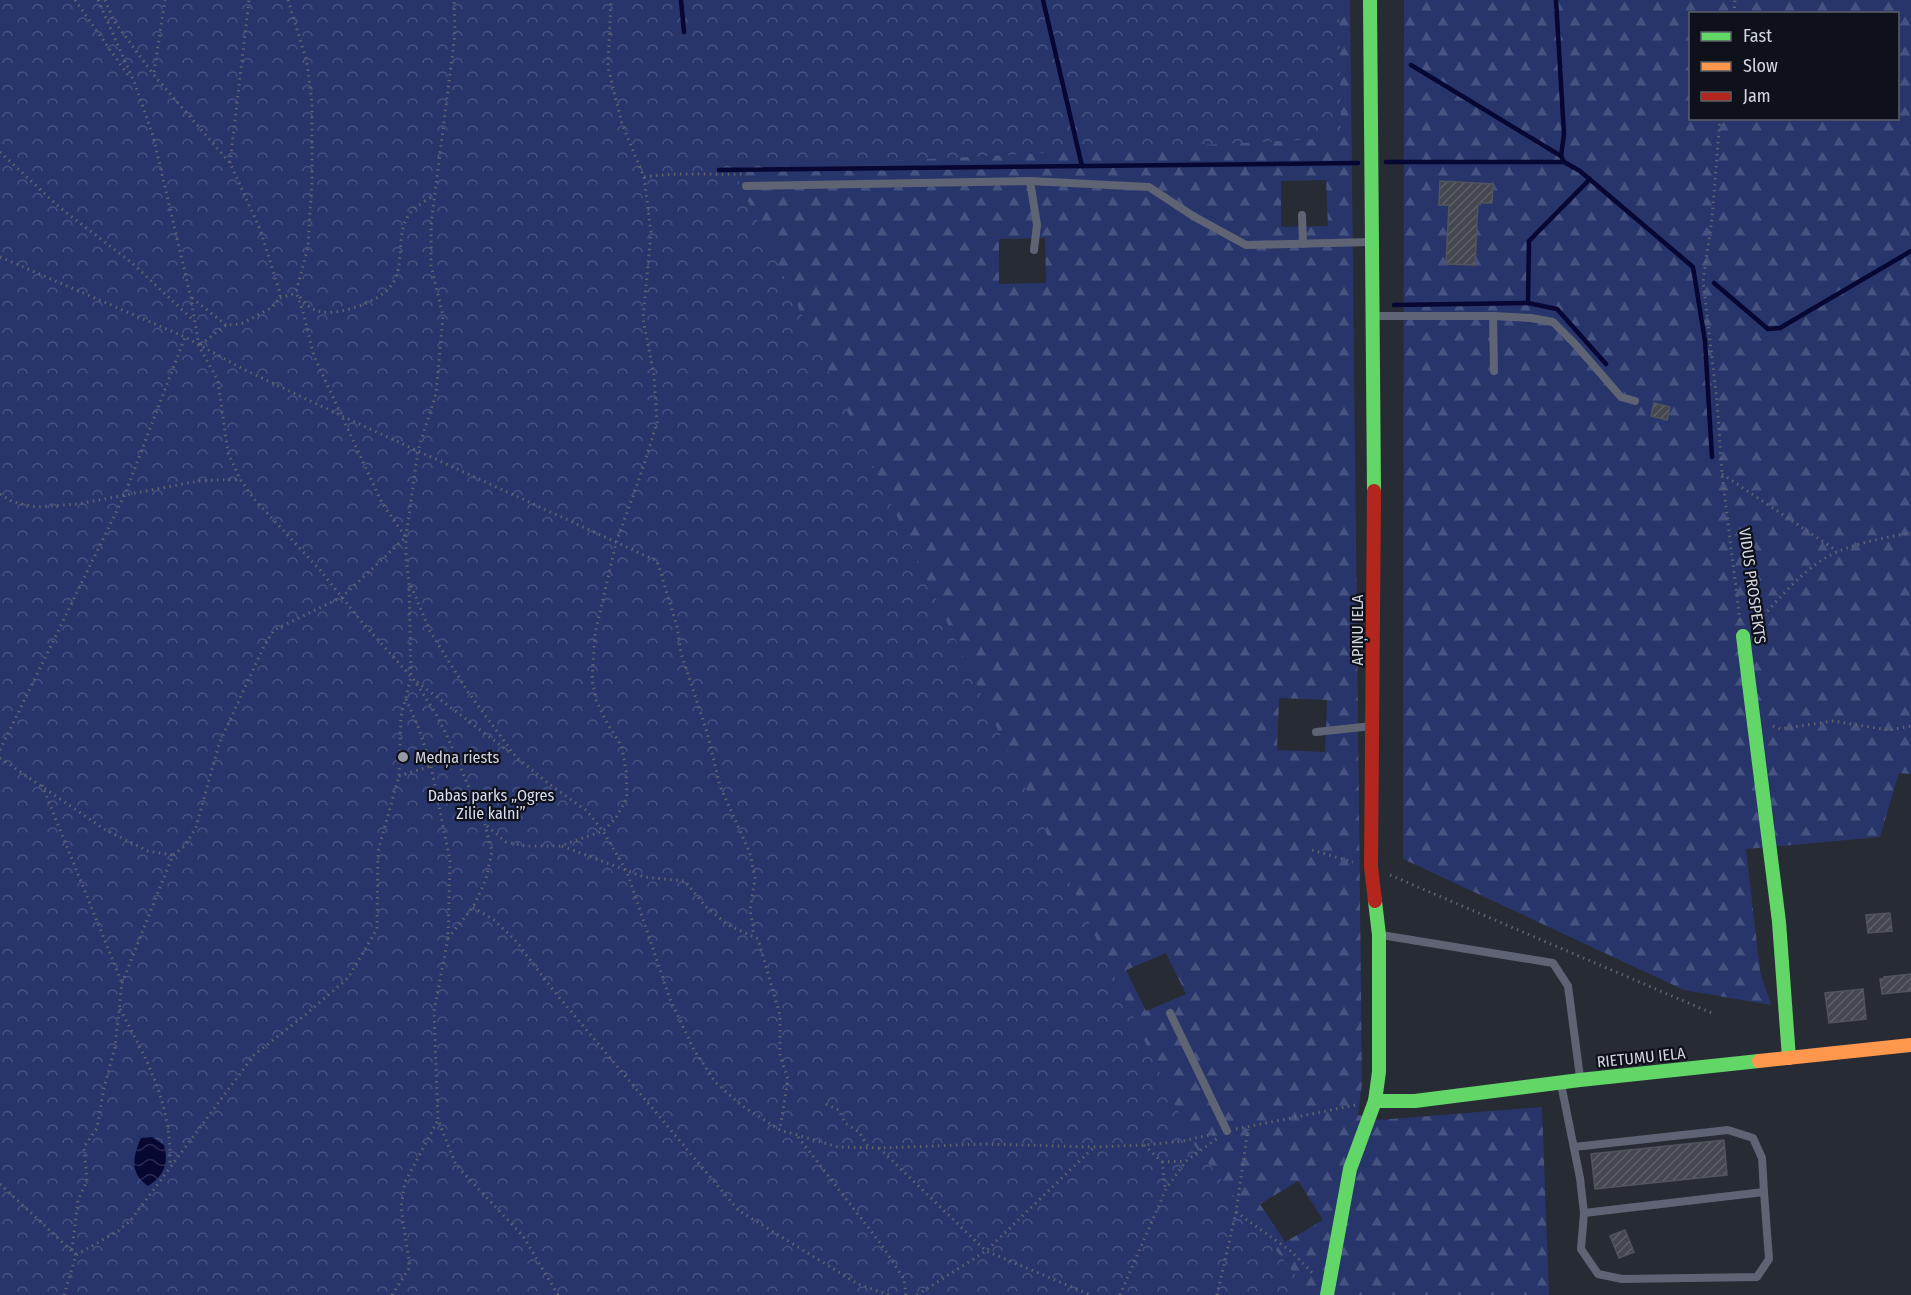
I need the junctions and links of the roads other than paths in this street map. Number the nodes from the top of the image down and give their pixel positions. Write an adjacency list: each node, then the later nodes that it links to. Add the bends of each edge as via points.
1 (1370, 0): 5 (street, APIŅU IELA)
2 (1030, 181): 3 (lane); 6 (lane, via 1149,187 1246,245); 7 (lane, via 1037,225)
3 (746, 186)
4 (1302, 215): 6 (lane)
5 (1373, 242): 6 (lane); 8 (street, APIŅU IELA)
6 (1303, 244)
7 (1034, 250)
8 (1374, 316): 9 (lane); 13 (street, APIŅU IELA)
9 (1493, 316): 10 (lane); 11 (lane, via 1553,322 1621,397)
10 (1494, 371)
11 (1635, 401)
12 (1743, 636): 18 (street, VIDUS PROSPEKTS, via 1779,922)
13 (1374, 726): 14 (lane); 15 (street, APIŅU IELA, via 1371,867)
14 (1316, 732)
15 (1380, 935): 19 (lane, via 1553,963 1568,986); 21 (street, APIŅU IELA, via 1379,1072)
16 (1170, 1013): 22 (lane)
17 (1911, 1045): 18 (street, RIETUMU IELA)
18 (1789, 1058): 19 (street, RIETUMU IELA)
19 (1580, 1080): 20 (street, RIETUMU IELA)
20 (1561, 1083): 21 (street, RIETUMU IELA, via 1415,1101); 23 (lane)
21 (1375, 1101): 26 (street, APIŅU IELA, via 1350,1169)
22 (1227, 1131)
23 (1574, 1147): 24 (lane, via 1728,1130 1753,1138 1762,1158); 25 (lane)
24 (1764, 1192): 25 (lane); 25 (lane, via 1769,1259 1757,1277 1622,1280 1598,1274 1581,1249)
25 (1584, 1213)
26 (1328, 1292)

